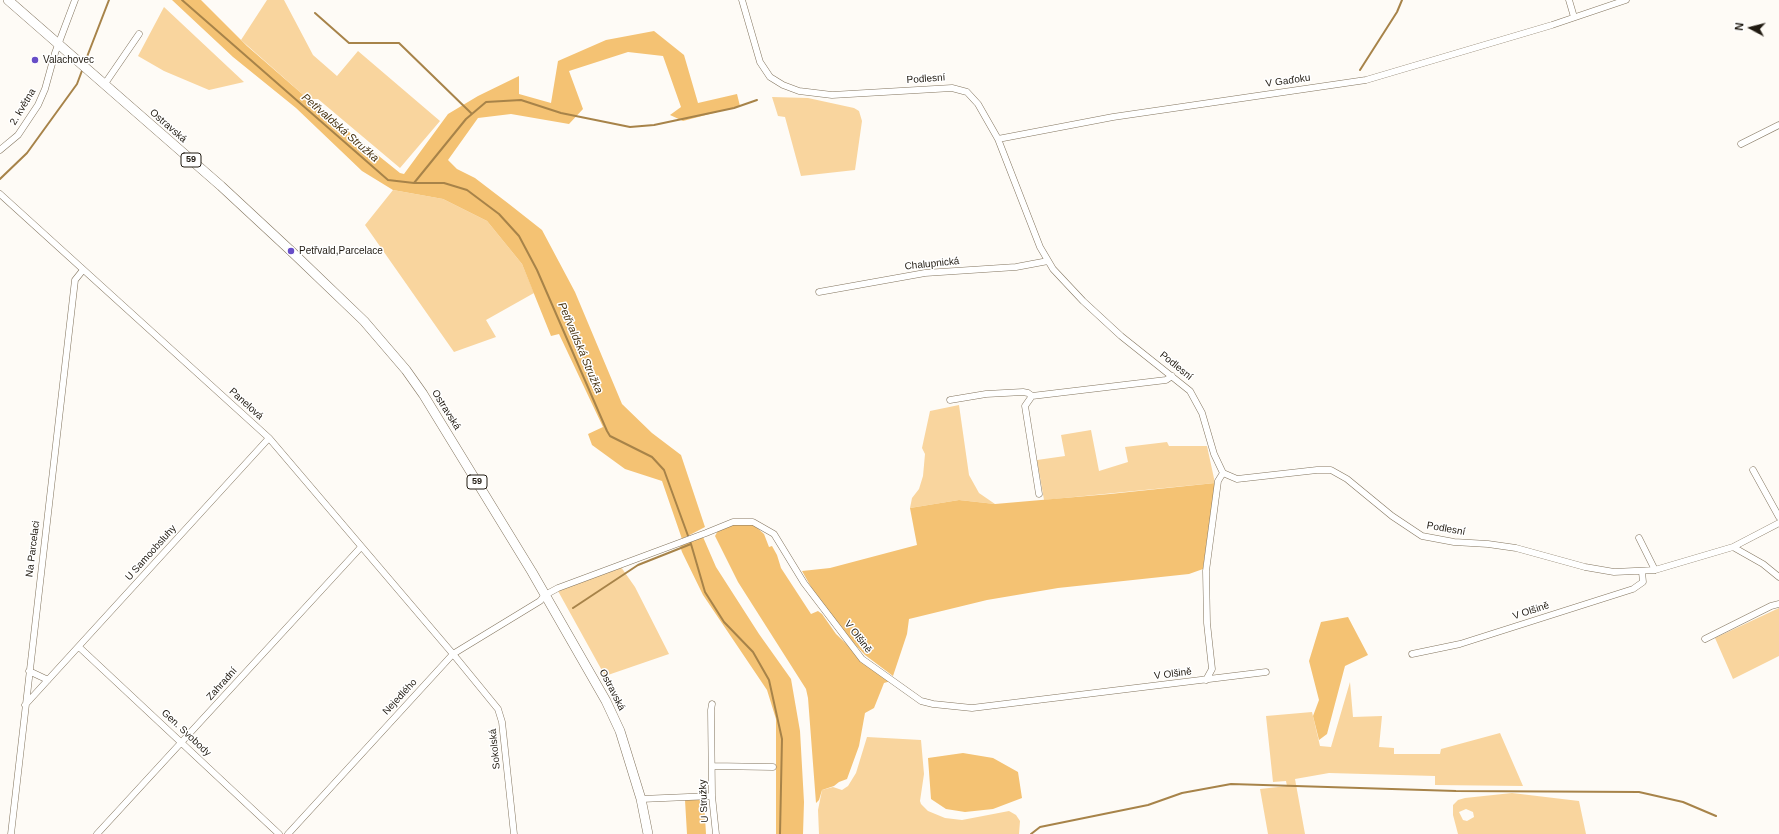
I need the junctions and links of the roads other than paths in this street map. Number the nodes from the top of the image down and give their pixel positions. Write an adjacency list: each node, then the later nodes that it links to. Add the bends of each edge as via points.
1 (8, 0): 8 (main road, Ostravská)
2 (75, 0): 8 (street)
3 (742, 0): 11 (street, Podlesní, via 760,62 770,77 783,85 799,91 832,95 952,88 967,92 978,104)
4 (1569, 0): 6 (street)
5 (1626, 0): 6 (street, V Gaďoku)
6 (1574, 17): 11 (street, V Gaďoku, via 1366,80 1113,117)
7 (139, 34): 9 (street)
8 (58, 44): 9 (main road, Ostravská); 13 (street, 2. května, via 38,105 18,135)
9 (104, 85): 33 (main road, Ostravská / 59, via 221,186 364,321 393,353 423,394)
10 (1779, 125): 12 (street)
11 (998, 139): 15 (street, Podlesní, via 1040,247)
12 (1741, 144)
13 (0, 150)
14 (0, 194): 16 (street, Panelová)
15 (1048, 261): 17 (street, Chalupnická, via 1016,267 925,273); 18 (street, Podlesní, via 1083,301 1121,336)
16 (83, 270): 21 (street, Panelová); 39 (street, Na Parcelaci, via 75,280)
17 (819, 292)
18 (1172, 376): 19 (street, via 1166,380); 23 (street, Podlesní, via 1190,391 1202,413 1214,454)
19 (1032, 396): 20 (street, via 1023,392 986,394); 24 (street, via 1026,406)
20 (950, 400)
21 (269, 438): 28 (street, Panelová); 36 (street, U Samoobsluhy)
22 (1753, 470): 25 (street)
23 (1223, 473): 31 (street, Podlesní, via 1237,479 1331,470 1347,479 1392,516 1422,536 1516,548 1585,567 1614,572); 42 (street, V Olšině, via 1218,482 1206,572 1207,623 1212,669)
24 (1040, 494)
25 (1779, 517)
26 (1779, 523): 29 (street, Podlesní)
27 (1639, 538): 30 (street)
28 (361, 547): 37 (street, Panelová); 45 (street, Zahradní)
29 (1732, 547): 30 (street, Podlesní); 32 (street, via 1763,564)
30 (1655, 570): 31 (street, Podlesní)
31 (1642, 572): 38 (street, V Olšině, via 1643,582 1633,589 1460,644)
32 (1779, 577)
33 (545, 595): 37 (street, Nejedlého, via 540,601); 42 (street, V Olšině, via 732,522 753,522 774,534 804,583 862,659 921,701 972,708); 49 (main road, Ostravská / 59, via 606,701 620,731)
34 (1779, 604): 35 (street)
35 (1705, 639)
36 (79, 648): 41 (street, U Samoobsluhy); 45 (street, Gen. Svobody)
37 (454, 654): 53 (street, Nejedlého); 54 (street, Sokolská, via 498,709 502,722)
38 (1412, 654)
39 (29, 671): 41 (street); 44 (street, Na Parcelaci)
40 (1266, 672): 42 (street, V Olšině)
41 (48, 680): 44 (street, U Samoobsluhy)
42 (1206, 680)
43 (712, 704): 46 (street, U Stružky)
44 (25, 705): 50 (street, Na Parcelaci)
45 (183, 743): 51 (street, Zahradní); 52 (street, Gen. Svobody)
46 (712, 766): 47 (street, U Stružky); 48 (street, U Stružky)
47 (773, 767)
48 (712, 796): 49 (street); 56 (street, U Stružky)
49 (641, 799): 55 (main road, Ostravská / 59)
50 (11, 834)
51 (97, 834)
52 (279, 834)
53 (288, 834)
54 (514, 834)
55 (648, 834)
56 (716, 834)

